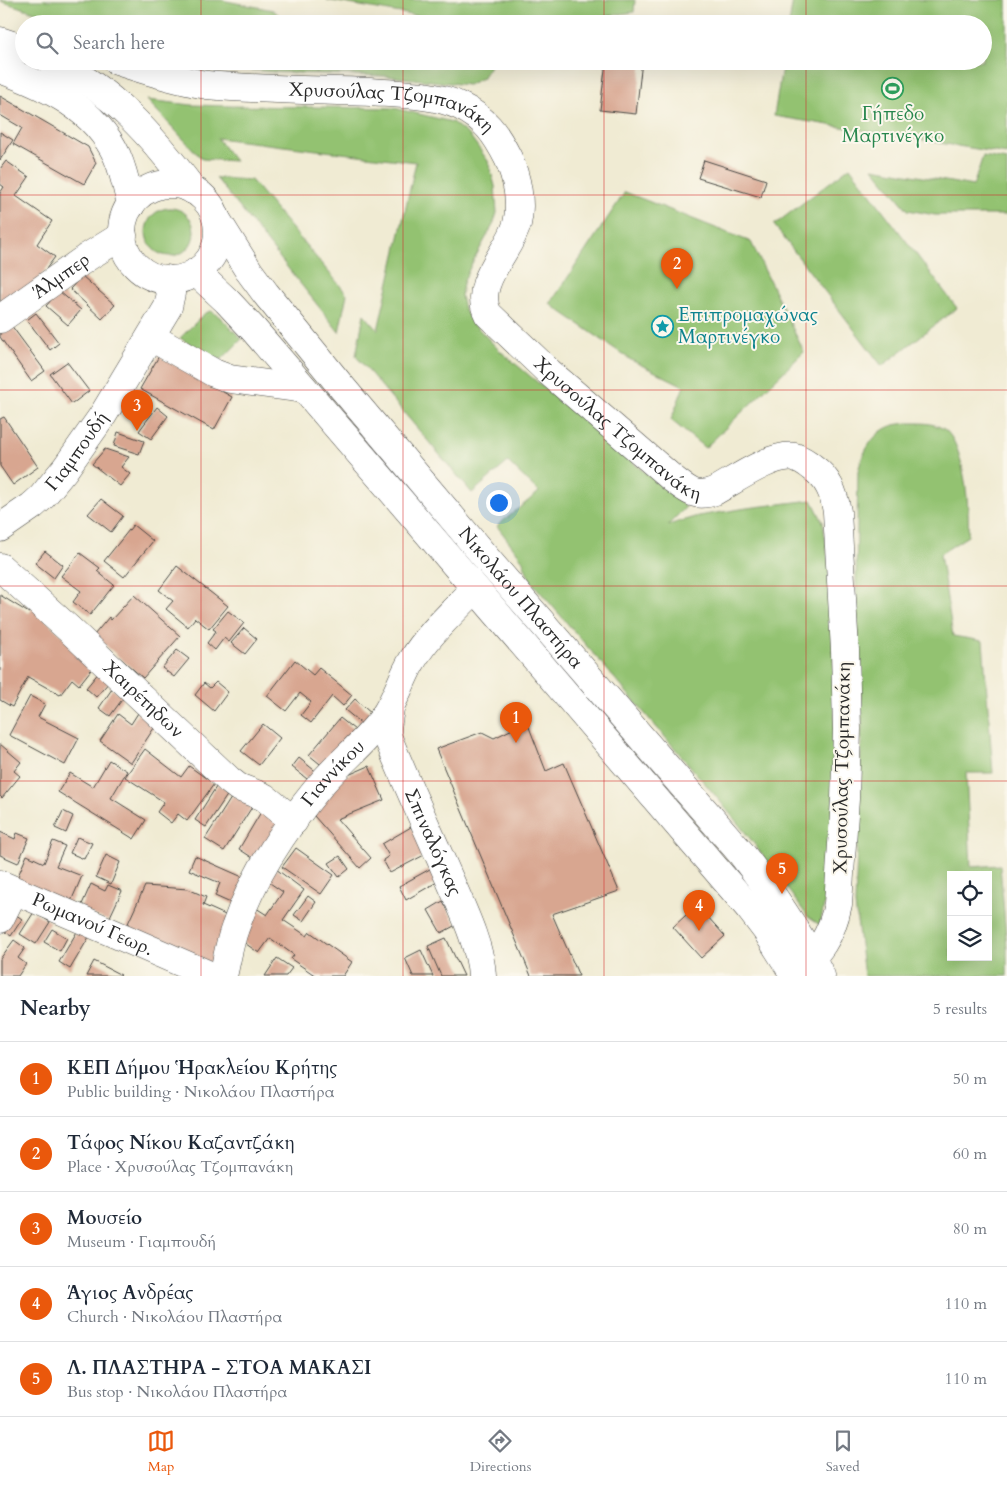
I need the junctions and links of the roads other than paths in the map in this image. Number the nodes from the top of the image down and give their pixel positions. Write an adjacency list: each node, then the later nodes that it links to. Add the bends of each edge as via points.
1 (0, 69): 5 (street, via 56,92 93,121 117,155)
2 (68, 70): 4 (street, via 126,112 157,144)
3 (142, 70): 20 (street, Χρυσούλας Τζομπανάκη, via 207,85 398,94 443,100 468,110 497,136 511,164 518,189 516,226 487,281 483,306 488,314 549,372 691,492 707,494 766,462 786,457 804,461 827,482 833,492 837,512 846,692 845,799 835,918 831,931)
4 (193, 190): 5 (street, via 174,184 162,185 145,191); 6 (street, via 208,202)
5 (131, 204): 7 (street, via 124,220)
6 (217, 220): 8 (street, via 215,250); 20 (street, Νικολάου Πλαστήρα, via 266,294 340,385 742,853 796,929)
7 (123, 235): 9 (street, via 136,264 153,276); 10 (street, Άλμπερ)
8 (196, 272): 9 (street); 12 (street, Νικολάου Πλαστήρα, via 232,307)
9 (166, 279): 11 (street, Γιαμπουδή, via 170,300)
10 (0, 319)
11 (151, 337): 12 (street, via 230,379); 13 (street, Γιαμπουδή, via 98,422 52,486 32,506)
12 (304, 389): 15 (street, Νικολάου Πλαστήρα)
13 (0, 528)
14 (0, 567): 17 (street, Χαιρέτηδων, via 238,787 264,797)
15 (475, 589): 16 (street, Γιαννίκου, via 417,653); 20 (street, Νικολάου Πλαστήρα, via 766,930)
16 (390, 708): 17 (street, Γιαννίκου, via 322,783); 23 (street, Σπιναλόγκας, via 388,738 480,954)
17 (294, 821): 22 (street, Γιαννίκου, via 250,890 235,928)
18 (7, 888): 19 (street); 21 (street, Ρωμανού Γεωρ.)
19 (0, 919)
20 (806, 972)
21 (212, 976)
22 (223, 976)
23 (482, 976)

